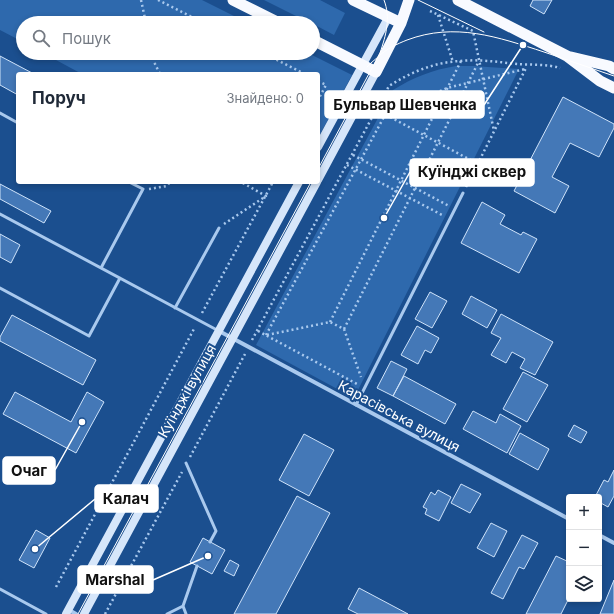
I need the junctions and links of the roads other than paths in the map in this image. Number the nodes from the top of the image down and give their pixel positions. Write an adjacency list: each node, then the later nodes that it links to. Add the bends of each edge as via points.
1 (233, 0): 5 (highway)
2 (353, 0): 6 (highway)
3 (458, 0): 9 (highway)
4 (408, 1): 6 (highway, Куїнджі вулиця); 7 (highway, Куїнджі вулиця)
5 (265, 16)
6 (388, 18): 7 (highway); 10 (main road, Куїнджі вулиця)
7 (401, 23): 12 (highway, Куїнджі вулиця)
8 (320, 44): 10 (highway)
9 (567, 56): 11 (highway); 13 (highway, via 600,81)
10 (362, 65): 12 (highway); 16 (main road, Куїнджі вулиця)
11 (614, 69)
12 (376, 72): 17 (main road, Куїнджі вулиця)
13 (614, 88)
14 (0, 113): 15 (lane)
15 (16, 122)
16 (320, 143)
17 (320, 175)
18 (133, 184): 24 (lane, via 143,189)
19 (298, 184): 28 (main road, Куїнджі вулиця)
20 (315, 184): 29 (main road, Куїнджі вулиця)
21 (463, 193): 30 (lane)
22 (0, 214): 24 (lane)
23 (219, 228): 27 (lane)
24 (101, 268): 25 (lane)
25 (120, 278): 26 (lane, via 89,336); 27 (lane)
26 (0, 288)
27 (175, 308): 28 (lane)
28 (219, 331): 29 (street, Карасівська вулиця); 39 (main road, Куїнджі вулиця)
29 (232, 339): 30 (street, Карасівська вулиця); 41 (main road, Куїнджі вулиця)
30 (356, 405): 32 (street, Карасівська вулиця)
31 (186, 463): 34 (lane, via 216,531)
32 (566, 517)
33 (602, 537): 35 (street)
34 (210, 542)
35 (614, 543)
36 (197, 566): 38 (lane)
37 (0, 589): 40 (lane)
38 (183, 606): 42 (lane); 43 (lane)
39 (70, 613)
40 (46, 614)
41 (84, 614)
42 (167, 614)
43 (186, 614)

